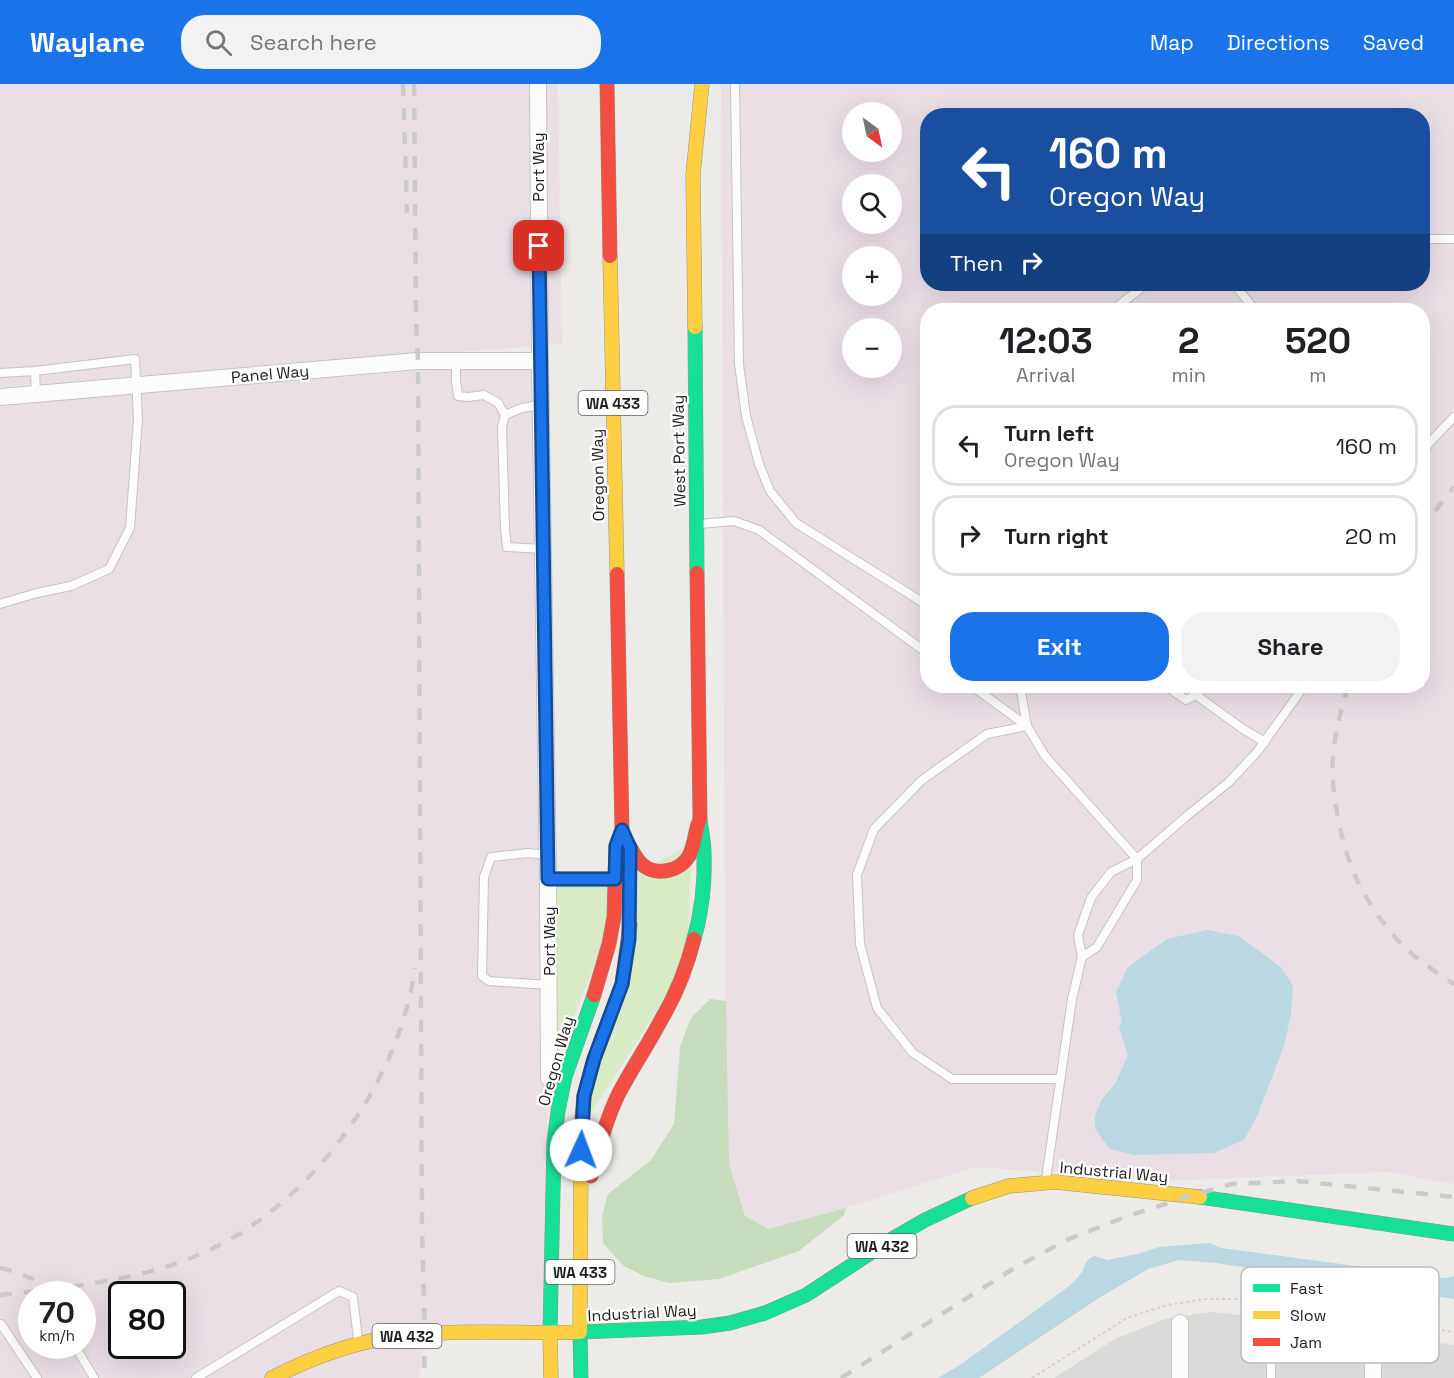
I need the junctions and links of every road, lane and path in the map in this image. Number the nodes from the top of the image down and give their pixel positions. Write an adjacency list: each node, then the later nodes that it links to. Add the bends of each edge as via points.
1 (538, 84): 11 (street, Port Way)
2 (607, 84): 35 (main road, Oregon Way / WA 433)
3 (702, 84): 22 (main road, West Port Way, via 693,175)
4 (735, 84): 24 (lane, via 739,364 746,416 759,464 770,491 796,523)
5 (1430, 238): 6 (lane)
6 (1454, 239)
7 (1137, 291): 9 (lane)
8 (1240, 291): 10 (lane)
9 (1122, 303)
10 (1249, 303)
11 (540, 361): 12 (street, Panel Way); 18 (street, Port Way)
12 (456, 362): 15 (street, Panel Way); 19 (lane, via 458,396 484,395 498,403)
13 (35, 371): 14 (lane); 15 (lane, via 135,359); 16 (lane)
14 (0, 373)
15 (136, 386): 16 (street, Panel Way); 25 (lane, via 138,419 130,528 109,569 71,586)
16 (36, 394): 17 (street, Panel Way)
17 (0, 397)
18 (540, 405): 19 (lane); 23 (street, Port Way)
19 (505, 415): 23 (lane, via 502,427 507,547)
20 (1454, 417): 21 (lane)
21 (1430, 442)
22 (696, 524): 26 (lane, via 734,521 759,530); 34 (main road, West Port Way)
23 (543, 549): 37 (street, Port Way)
24 (920, 601)
25 (0, 603)
26 (920, 648)
27 (982, 693): 32 (lane)
28 (1021, 693): 32 (lane)
29 (1176, 693): 31 (lane, via 1186,700)
30 (1300, 693): 33 (lane)
31 (1196, 695): 33 (lane)
32 (1027, 726): 38 (lane, via 1045,756); 46 (lane, via 987,734 922,780 874,829 857,875 860,944 877,1008 913,1053 952,1079)
33 (1265, 742): 38 (lane, via 1229,782)
34 (700, 819): 36 (main road, via 688,856 672,869 654,871 641,863); 48 (main road, via 704,851 695,938 670,1004 612,1107)
35 (622, 830): 36 (main road, Oregon Way / WA 433); 41 (main road, Oregon Way / WA 433, via 616,846)
36 (630, 848): 39 (main road, Oregon Way / WA 433)
37 (548, 855): 40 (street, Port Way); 44 (lane, via 491,857 483,877 482,976 489,981)
38 (1137, 859): 43 (lane, via 1137,880 1097,947); 43 (lane, via 1111,872 1091,898 1078,935)
39 (630, 869)
40 (548, 879): 41 (main road); 44 (street, Port Way)
41 (615, 879): 56 (main road, Oregon Way / WA 433, via 609,944 565,1077 558,1111)
42 (630, 915): 48 (main road, WA 433, via 622,984 584,1096)
43 (1082, 957): 46 (lane)
44 (549, 985): 45 (street, Port Way)
45 (549, 1078)
46 (1060, 1079): 47 (lane)
47 (1046, 1182): 49 (main road, Industrial Way / WA 432, via 1190,1196); 54 (main road, Industrial Way / WA 432, via 1009,1186 970,1199 892,1239 806,1295 765,1313 702,1327)
48 (581, 1212): 54 (main road, WA 433)
49 (1454, 1234)
50 (1241, 1299): 66 (path, via 1167,1305 1127,1318)
51 (1180, 1323): 67 (street)
52 (0, 1324): 60 (lane)
53 (1439, 1330): 55 (path)
54 (580, 1332): 56 (main road, Industrial Way / WA 432); 65 (main road)
55 (1454, 1332)
56 (550, 1333): 57 (main road, WA 432, via 425,1334); 64 (main road, Oregon Way)
57 (358, 1344): 62 (lane, via 353,1297 339,1291); 63 (main road, WA 432)
58 (83, 1359): 61 (lane)
59 (1271, 1365): 68 (lane)
60 (37, 1378)
61 (94, 1378)
62 (196, 1378)
63 (272, 1378)
64 (551, 1378)
65 (581, 1378)
66 (1032, 1378)
67 (1180, 1378)
68 (1271, 1378)

